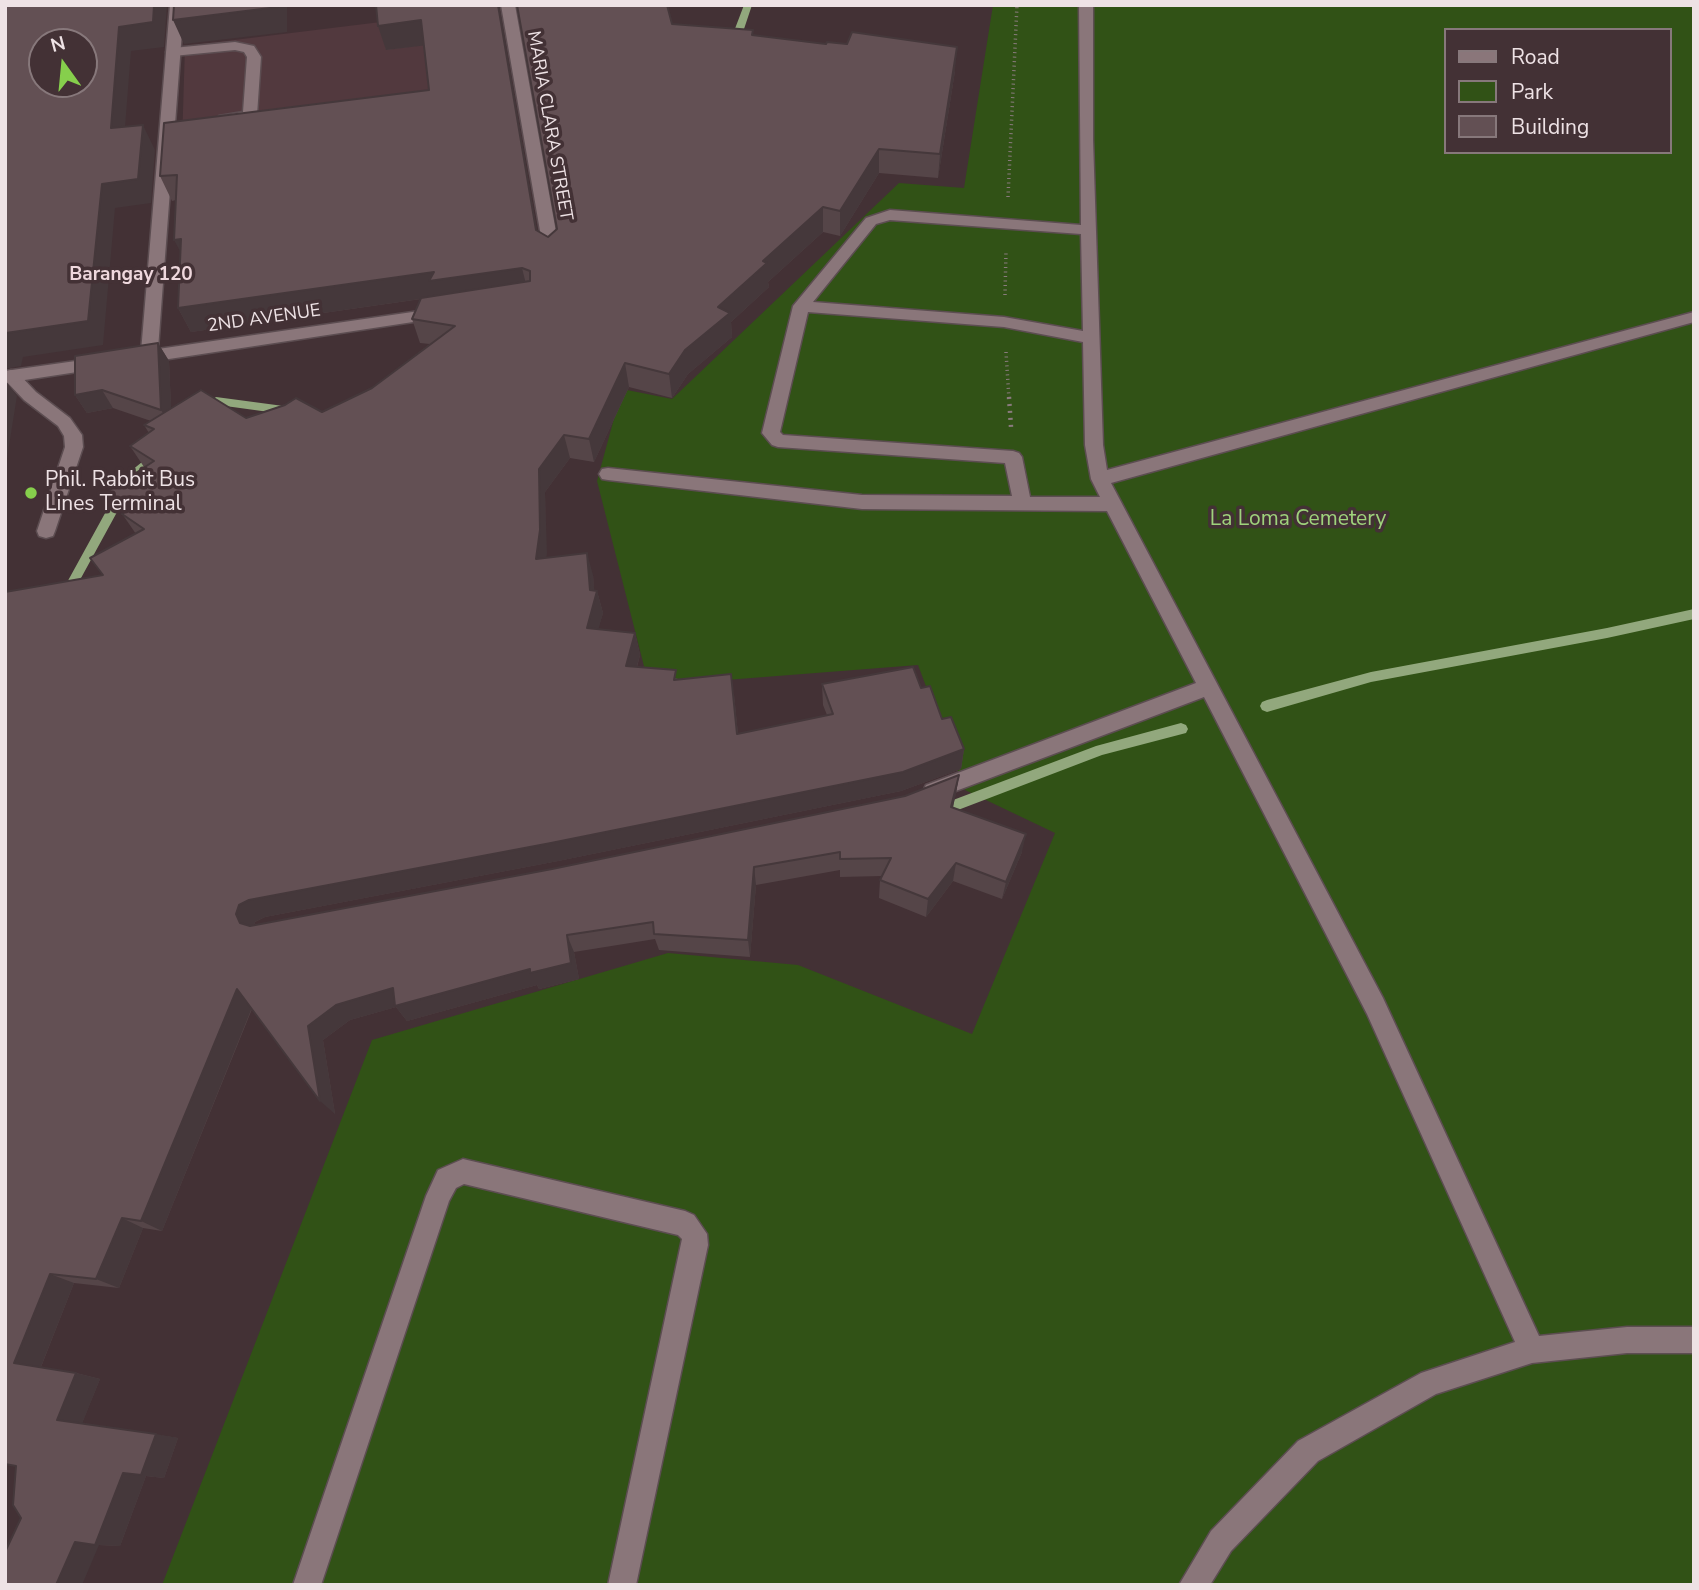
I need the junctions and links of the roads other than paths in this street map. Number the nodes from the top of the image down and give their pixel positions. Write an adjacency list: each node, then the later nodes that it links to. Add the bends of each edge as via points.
1 (177, 5): 4 (street)
2 (508, 5): 9 (street, MARIA CLARA STREET)
3 (1086, 5): 8 (street)
4 (173, 52): 5 (street, via 235,46 249,49 254,57 257,114); 7 (street)
5 (205, 121)
6 (185, 124): 7 (street)
7 (166, 126): 14 (street)
8 (1088, 230): 10 (street, via 879,217); 13 (street)
9 (552, 254)
10 (801, 306): 13 (street, via 1004,322); 18 (street, via 771,433 778,441 1013,457)
11 (461, 310): 14 (street, 2ND AVENUE)
12 (1694, 317): 17 (street)
13 (1091, 338): 17 (street, via 1094,445)
14 (149, 356): 15 (street, 2ND AVENUE)
15 (8, 377): 20 (street, via 64,422 73,435 74,447)
16 (608, 474): 18 (street, via 862,502)
17 (1100, 479): 19 (street)
18 (1022, 503): 19 (street)
19 (1113, 504): 21 (street)
20 (46, 531)
21 (1209, 687): 22 (street); 24 (street, via 1375,1006)
22 (915, 798)
23 (1694, 1340): 24 (street, via 1627,1340)
24 (1532, 1350): 27 (street, via 1430,1382 1308,1451 1221,1541)
25 (307, 1585): 26 (street, via 438,1196 447,1179 463,1171 685,1224 694,1234)
26 (622, 1585)
27 (1193, 1585)

